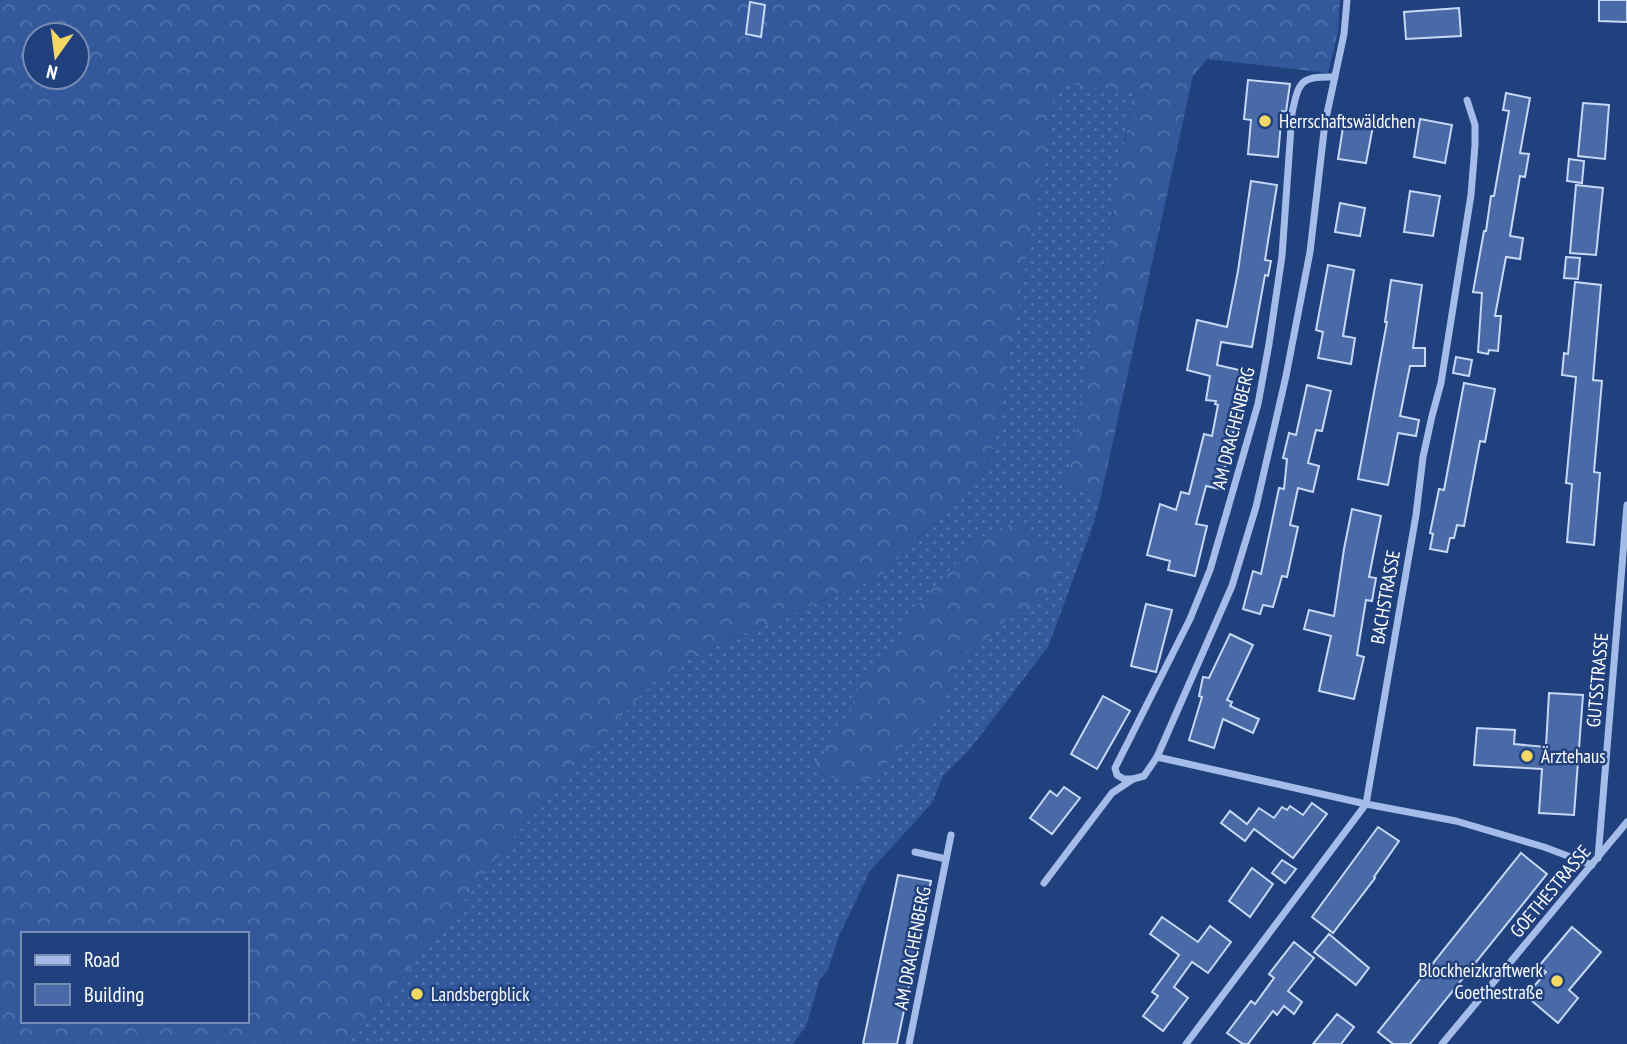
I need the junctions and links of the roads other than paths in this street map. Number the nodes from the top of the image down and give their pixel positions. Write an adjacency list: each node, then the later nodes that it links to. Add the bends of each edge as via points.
1 (1347, 0): 2 (street, AM DRACHENBERG)
2 (1335, 78): 5 (street, AM DRACHENBERG, via 1310,252 1256,507 1232,586); 6 (street, AM DRACHENBERG, via 1309,78 1297,93 1282,256 1258,404 1210,570 1115,768 1117,775)
3 (1467, 100): 7 (street, BACHSTRASSE, via 1475,125 1471,195)
4 (1627, 505): 11 (street, GUTSSTRASSE)
5 (1157, 757): 6 (street, AM DRACHENBERG, via 1144,776); 7 (street)
6 (1133, 779): 14 (street, AM DRACHENBERG, via 1112,793)
7 (1366, 804): 13 (street, via 1456,821); 16 (street, BACHSTRASSE)
8 (1627, 821): 11 (street, GOETHESTRASSE)
9 (951, 835): 12 (street, AM DRACHENBERG)
10 (915, 852): 12 (street)
11 (1598, 858): 13 (street, GOETHESTRASSE)
12 (946, 859): 15 (street, AM DRACHENBERG)
13 (1592, 865): 17 (street, GOETHESTRASSE)
14 (1044, 883)
15 (909, 1044)
16 (1186, 1044)
17 (1442, 1044)

